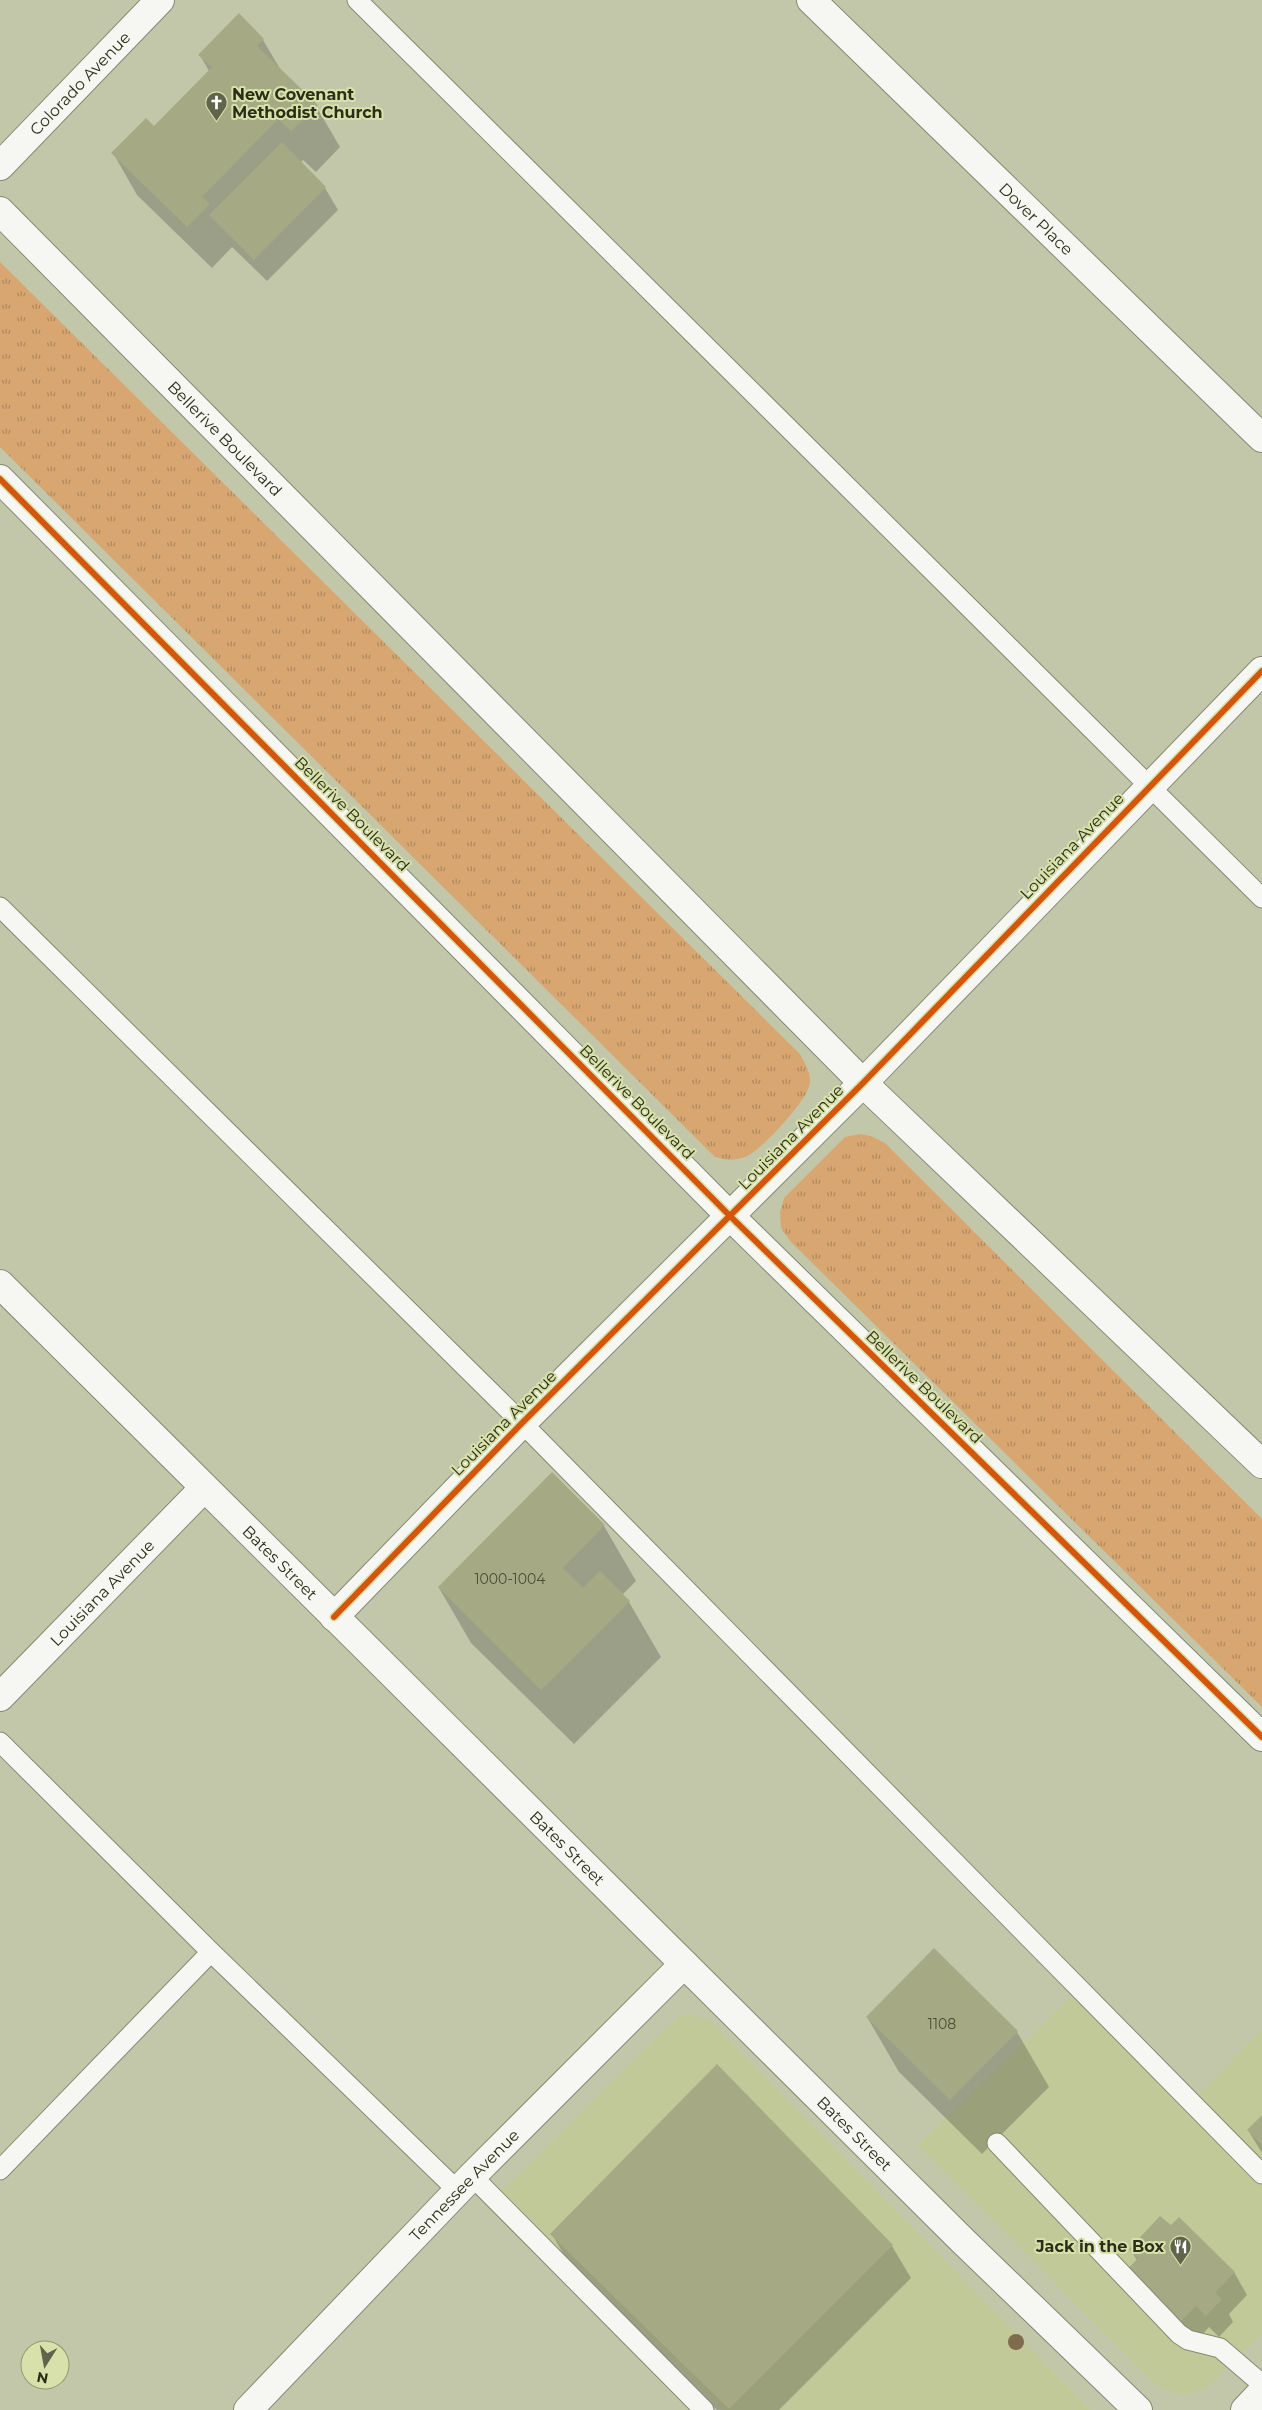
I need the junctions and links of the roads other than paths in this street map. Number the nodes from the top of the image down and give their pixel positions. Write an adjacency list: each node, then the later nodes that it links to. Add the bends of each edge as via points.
1 (160, 0): 4 (street, Colorado Avenue)
2 (358, 0): 9 (lane)
3 (811, 0): 6 (street, Dover Place)
4 (0, 166)
5 (0, 212): 12 (street, Bellerive Boulevard)
6 (1262, 438)
7 (0, 479): 13 (street, Bellerive Boulevard)
8 (1262, 671): 9 (street, Louisiana Avenue)
9 (1149, 786): 10 (lane); 12 (street, Louisiana Avenue)
10 (1262, 898)
11 (0, 908): 15 (lane)
12 (863, 1083): 13 (street, Louisiana Avenue); 16 (street, Bellerive Boulevard)
13 (730, 1216): 15 (street, Louisiana Avenue); 20 (street, Bellerive Boulevard)
14 (0, 1284): 17 (street, Bates Street)
15 (522, 1423): 18 (street, Louisiana Avenue); 26 (lane)
16 (1262, 1464)
17 (204, 1488): 18 (street, Bates Street); 19 (street, Louisiana Avenue)
18 (334, 1617): 23 (street, Bates Street)
19 (0, 1697)
20 (1262, 1737)
21 (0, 1742): 22 (lane)
22 (211, 1952): 25 (lane); 27 (lane)
23 (684, 1964): 27 (street, Tennessee Avenue); 32 (street, Bates Street)
24 (997, 2144): 28 (lane, via 1179,2334 1188,2340 1220,2348)
25 (0, 2170)
26 (1262, 2174)
27 (465, 2184): 30 (street, Tennessee Avenue); 31 (lane)
28 (1262, 2384)
29 (1262, 2392): 33 (street)
30 (248, 2410)
31 (704, 2410)
32 (1138, 2410)
33 (1244, 2410)

